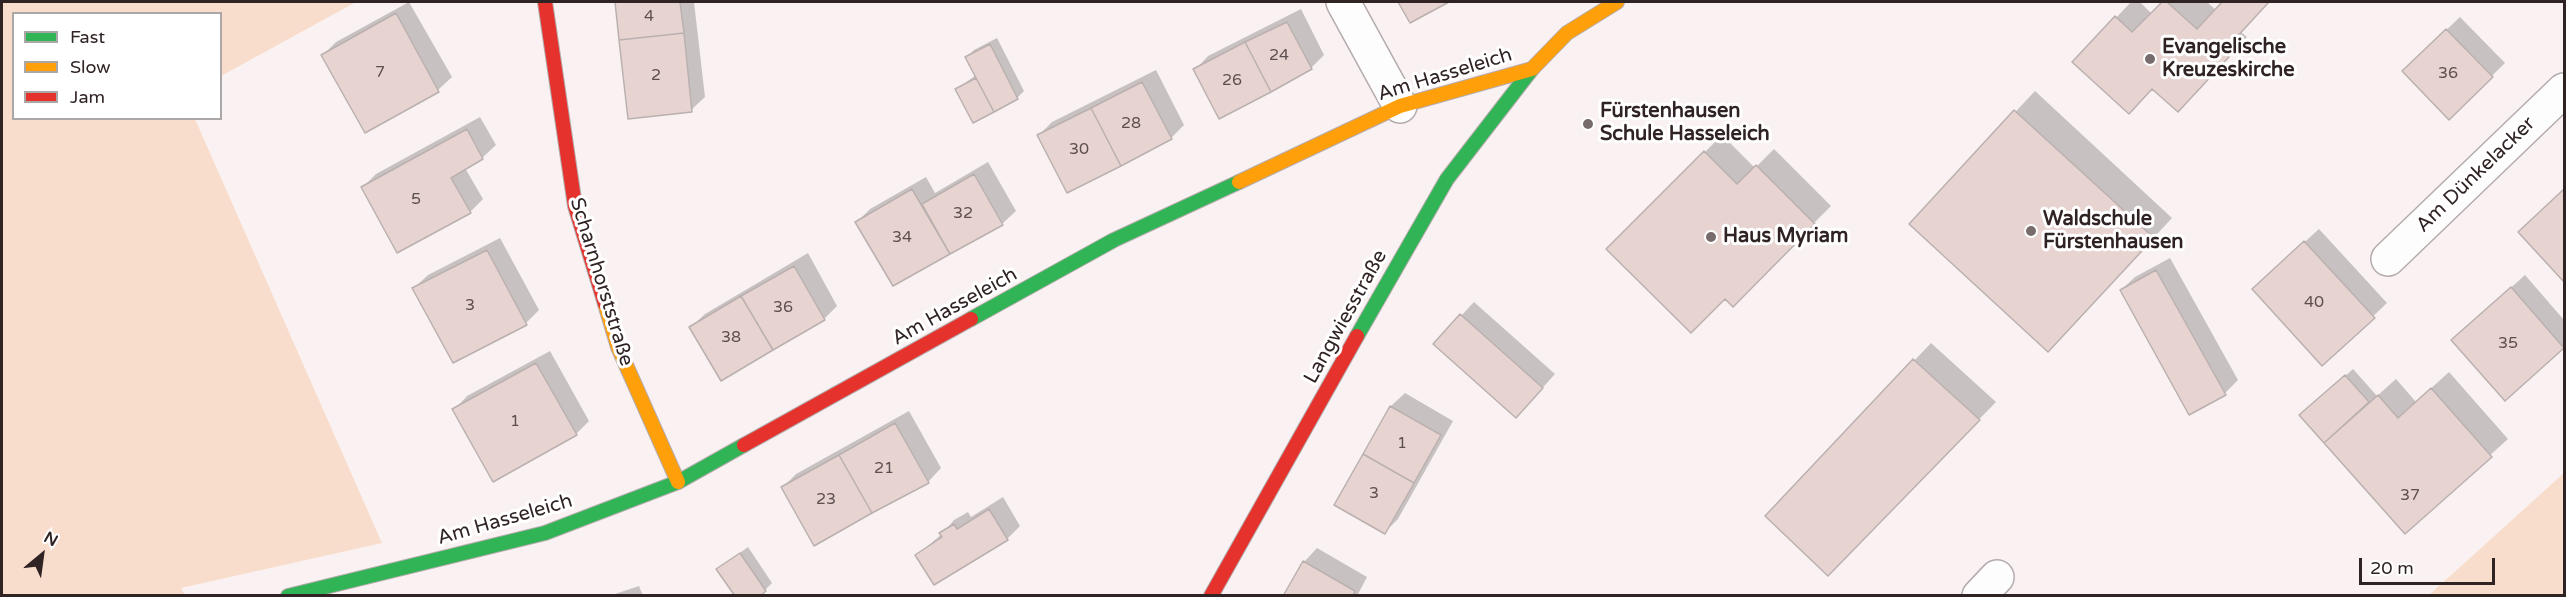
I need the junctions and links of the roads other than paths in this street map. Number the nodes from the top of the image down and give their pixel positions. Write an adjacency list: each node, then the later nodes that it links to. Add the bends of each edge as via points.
1 (545, 2): 8 (street, Scharnhorststraße, via 575,206 618,347)
2 (1343, 2): 6 (street)
3 (1617, 2): 4 (street, Am Hasseleich, via 1568,33)
4 (1533, 69): 6 (street, Am Hasseleich); 10 (street, Langwiesstraße, via 1448,179 1424,217)
5 (2565, 90): 7 (street, Am Dünkelacker)
6 (1400, 106): 8 (street, Am Hasseleich, via 1114,240)
7 (2388, 259)
8 (678, 482): 9 (street, Am Hasseleich, via 545,533)
9 (288, 596)
10 (1211, 596)

